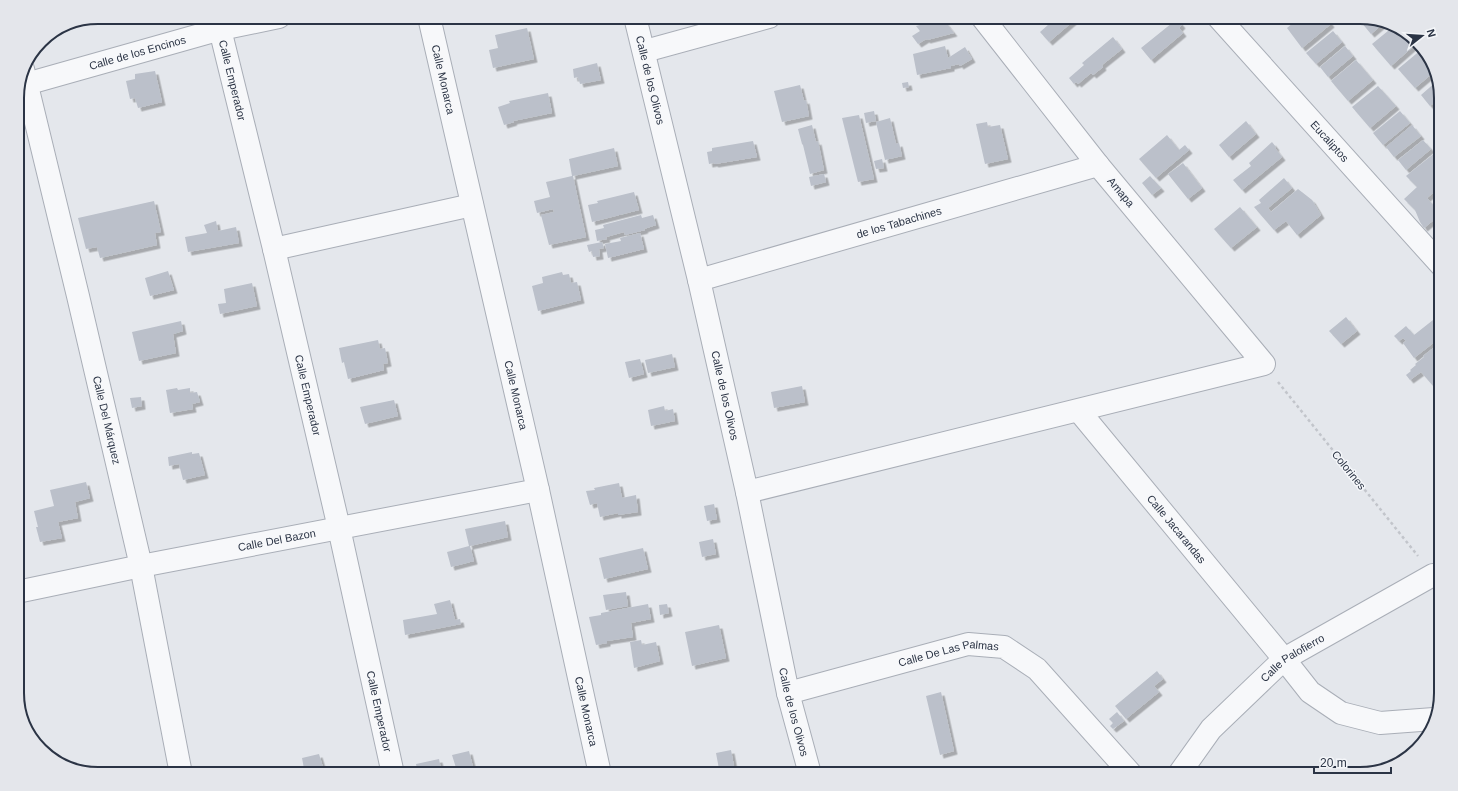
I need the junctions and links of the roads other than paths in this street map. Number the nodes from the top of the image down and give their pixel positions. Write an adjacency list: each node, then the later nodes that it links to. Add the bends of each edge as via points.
1 (215, 24): 9 (street, Calle de los Encinos)
2 (219, 24): 13 (street, Calle Emperador)
3 (431, 24): 12 (street, Calle Monarca)
4 (638, 24): 8 (street, Calle de los Olivos)
5 (744, 24): 8 (street)
6 (987, 24): 11 (street, Amapa)
7 (1224, 24): 14 (street, Eucaliptos)
8 (645, 52): 15 (street, Calle de los Olivos)
9 (27, 78)
10 (24, 89): 20 (street, Calle Del Márquez, via 78,296)
11 (1098, 165): 15 (street, de los Tabachines); 16 (street, Amapa, via 1264,364)
12 (472, 205): 13 (street); 17 (street, Calle Monarca)
13 (274, 249): 19 (street, Calle Emperador)
14 (1434, 257)
15 (699, 280): 18 (street, Calle de los Olivos)
16 (1079, 411): 18 (street); 23 (street, Calle Jacarandas)
17 (538, 490): 19 (street, Calle Del Bazon); 28 (street, Calle Monarca)
18 (747, 492): 24 (street, Calle de los Olivos)
19 (339, 528): 20 (street, Calle Del Bazon); 27 (street, Calle Emperador)
20 (141, 566): 22 (street, Calle Del Bazon); 26 (street, Calle Del Márquez)
21 (1433, 575): 23 (street, Calle Palofierro)
22 (24, 591)
23 (1284, 659): 25 (street, Calle Jacarandas, via 1310,692 1341,713 1380,723); 31 (street, Calle Palofierro, via 1211,729)
24 (788, 693): 29 (street, Calle de los Olivos); 30 (street, Calle De Las Palmas, via 968,644 1004,647 1037,669)
25 (1429, 719)
26 (180, 767)
27 (391, 767)
28 (598, 767)
29 (808, 767)
30 (1125, 767)
31 (1184, 767)

